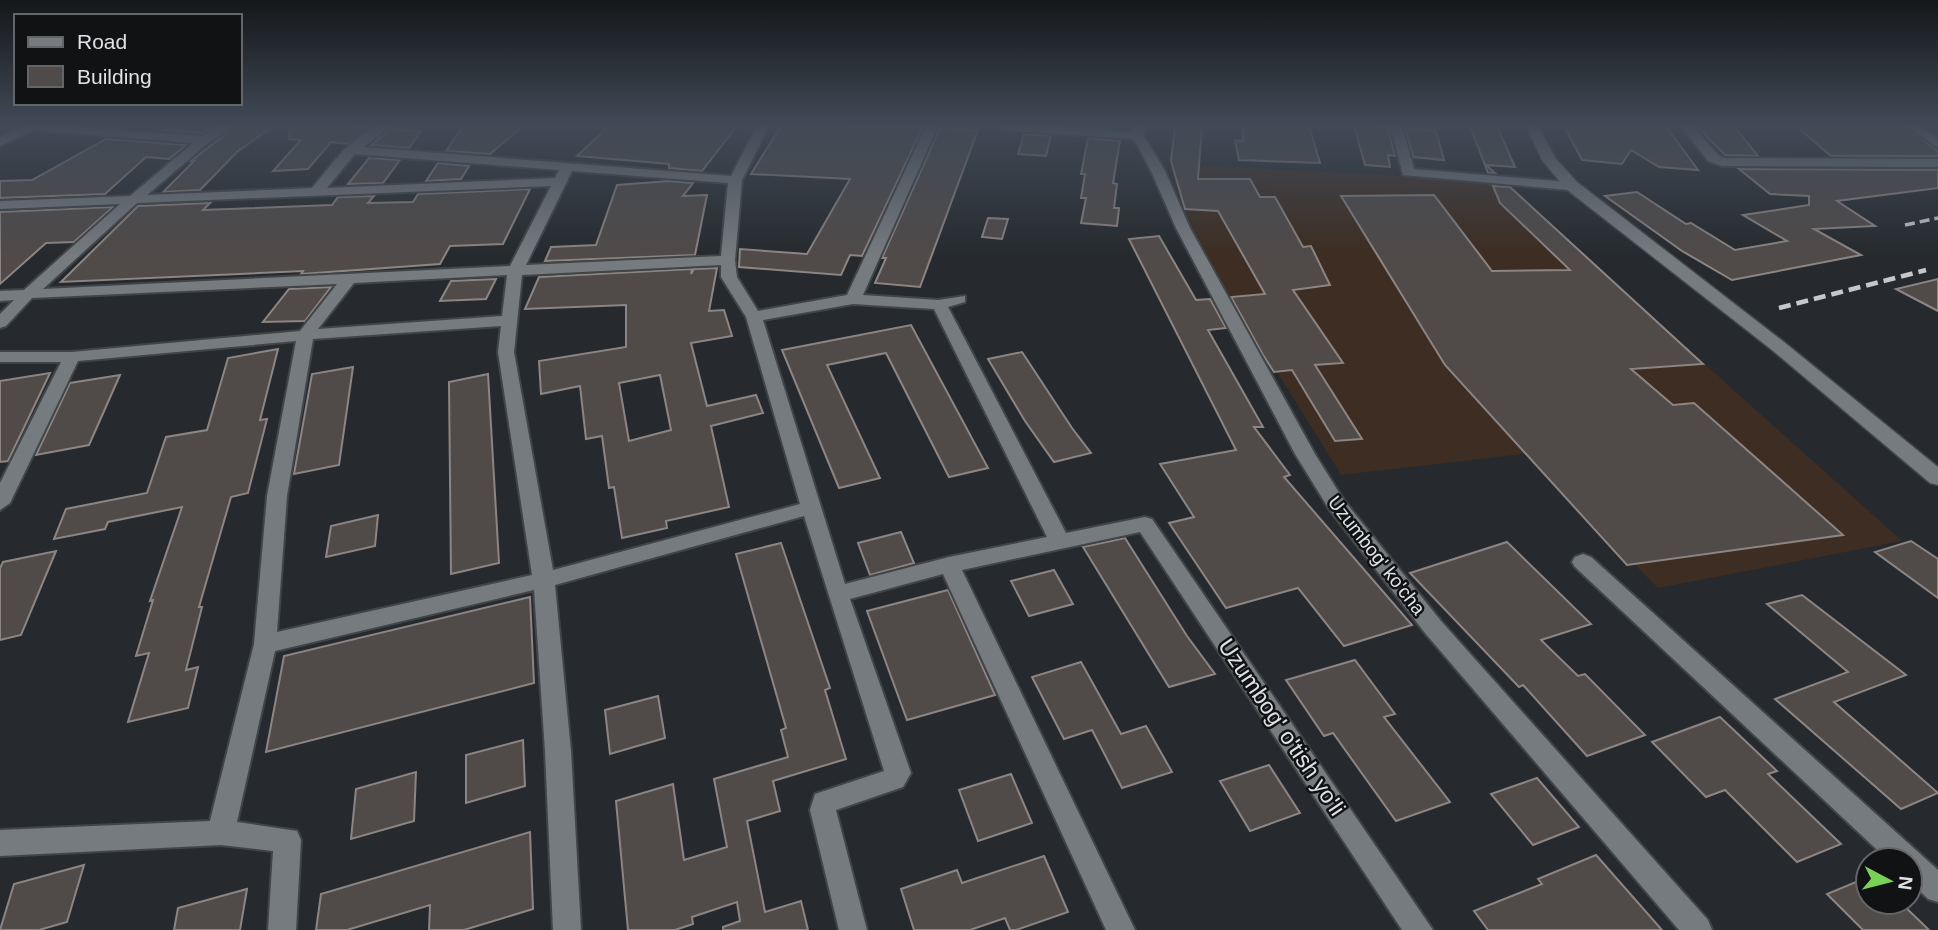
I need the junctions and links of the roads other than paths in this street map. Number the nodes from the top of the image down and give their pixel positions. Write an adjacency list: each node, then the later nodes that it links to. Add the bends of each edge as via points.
1 (169, 169): 13 (street)
2 (335, 169): 12 (street)
3 (516, 169): 9 (street)
4 (740, 169): 10 (street)
5 (912, 169): 20 (street)
6 (1157, 169): 48 (street, Uzumbog' ko'cha, via 1183,228 1336,504 1433,627)
7 (1407, 169): 11 (street)
8 (1554, 169): 11 (street)
9 (563, 175): 10 (street); 12 (street); 16 (street)
10 (734, 180): 15 (street)
11 (1569, 186): 29 (street, via 1778,346)
12 (315, 193): 13 (street)
13 (133, 200): 14 (street); 18 (street)
14 (0, 205)
15 (728, 260): 16 (street); 23 (street, via 729,276)
16 (515, 272): 17 (street); 24 (street)
17 (349, 279): 18 (street); 26 (street)
18 (28, 295): 19 (street); 25 (street)
19 (0, 296)
20 (853, 299): 22 (street); 23 (street)
21 (959, 299): 22 (street)
22 (939, 305): 32 (street)
23 (754, 317): 31 (street)
24 (510, 320): 26 (street); 35 (street, via 506,352)
25 (0, 323)
26 (305, 335): 28 (street); 37 (street, via 277,496)
27 (0, 356): 28 (street)
28 (72, 357): 30 (street)
29 (1938, 478)
30 (0, 503)
31 (813, 507): 35 (street); 36 (street)
32 (1060, 541): 34 (street); 47 (street, Uzumbog' o'tish yo'li, via 1145,524)
33 (1583, 562): 40 (street)
34 (949, 565): 36 (street); 46 (street)
35 (544, 580): 37 (street); 44 (street)
36 (837, 594): 45 (street, via 898,773 894,779 824,802)
37 (265, 644): 38 (street)
38 (220, 833): 39 (street); 43 (street, via 287,840)
39 (0, 843)
40 (1892, 846)
41 (1924, 875): 42 (street)
42 (1938, 888)
43 (282, 930)
44 (567, 930)
45 (853, 930)
46 (1121, 930)
47 (1419, 930)
48 (1698, 930)

